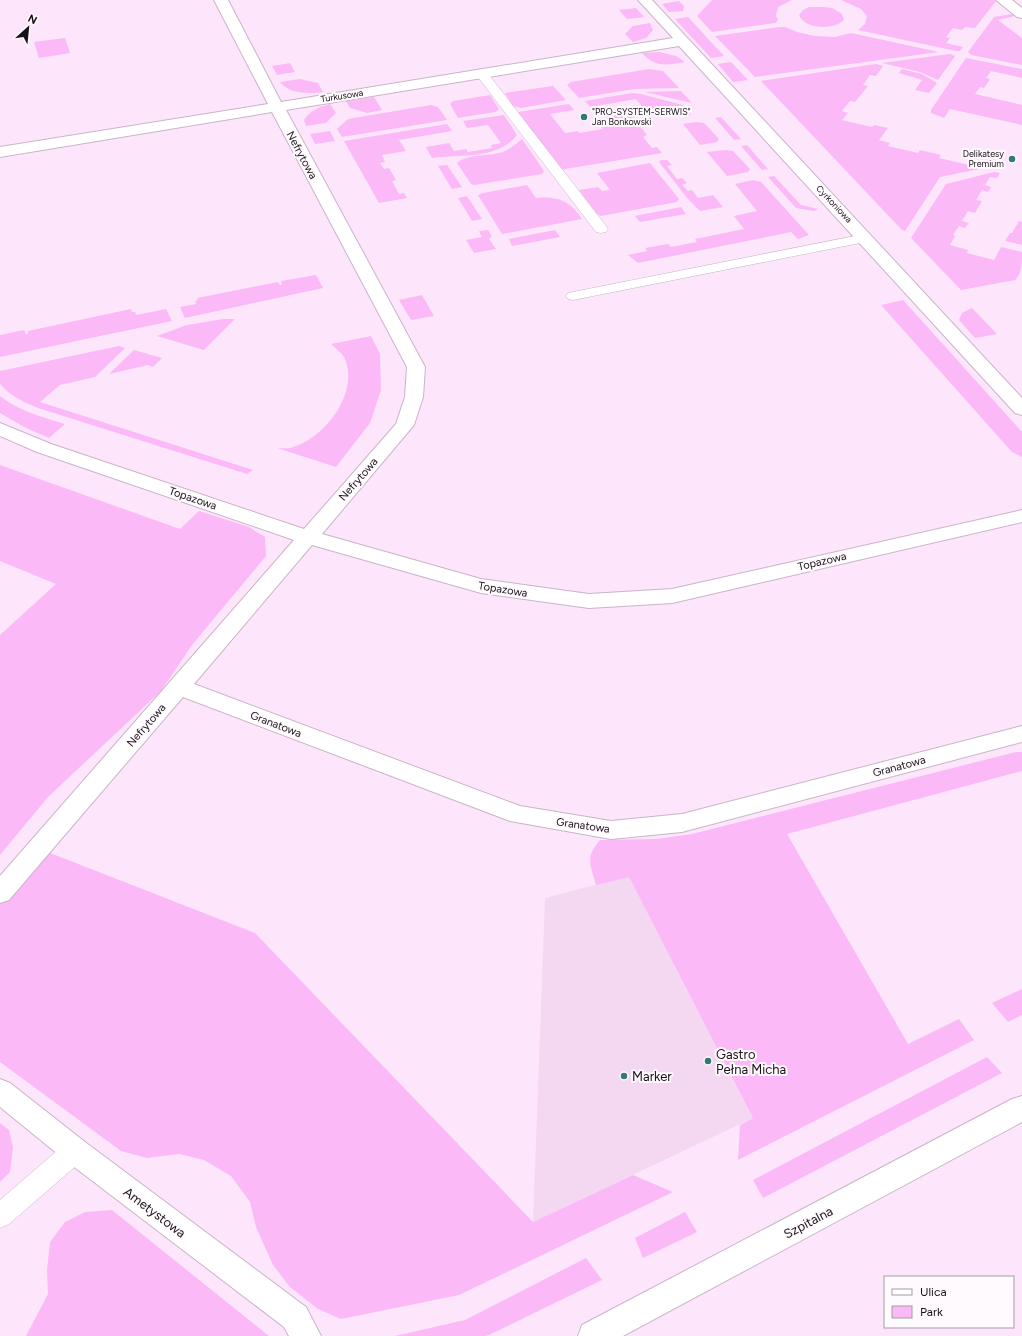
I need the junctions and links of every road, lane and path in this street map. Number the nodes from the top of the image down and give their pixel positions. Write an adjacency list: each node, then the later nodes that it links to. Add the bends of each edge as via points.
1 (222, 0): 7 (street, Nefrytowa)
2 (645, 0): 5 (street, Cyrkoniowa)
3 (1003, 0): 4 (street)
4 (1022, 14)
5 (683, 41): 6 (street, Turkusowa); 10 (street, Cyrkoniowa)
6 (482, 74): 7 (street, Turkusowa); 9 (lane)
7 (277, 107): 8 (street, Turkusowa); 15 (street, Nefrytowa, via 416,367 414,397 405,425)
8 (0, 152)
9 (601, 229)
10 (865, 238): 11 (lane); 12 (street, Cyrkoniowa)
11 (573, 296)
12 (1022, 409)
13 (0, 429): 15 (street, Topazowa, via 44,448)
14 (1022, 516): 15 (street, Topazowa, via 672,596 589,600 481,586)
15 (307, 537): 16 (street, Nefrytowa)
16 (180, 687): 17 (street, Granatowa, via 518,815 611,830 682,823); 18 (street, Nefrytowa)
17 (1022, 734)
18 (0, 893)
19 (0, 1091): 21 (street, Ametystowa)
20 (1022, 1108): 24 (street, Szpitalna)
21 (75, 1151): 22 (lane); 23 (street, Ametystowa, via 294,1317)
22 (0, 1216)
23 (306, 1336)
24 (593, 1336)

